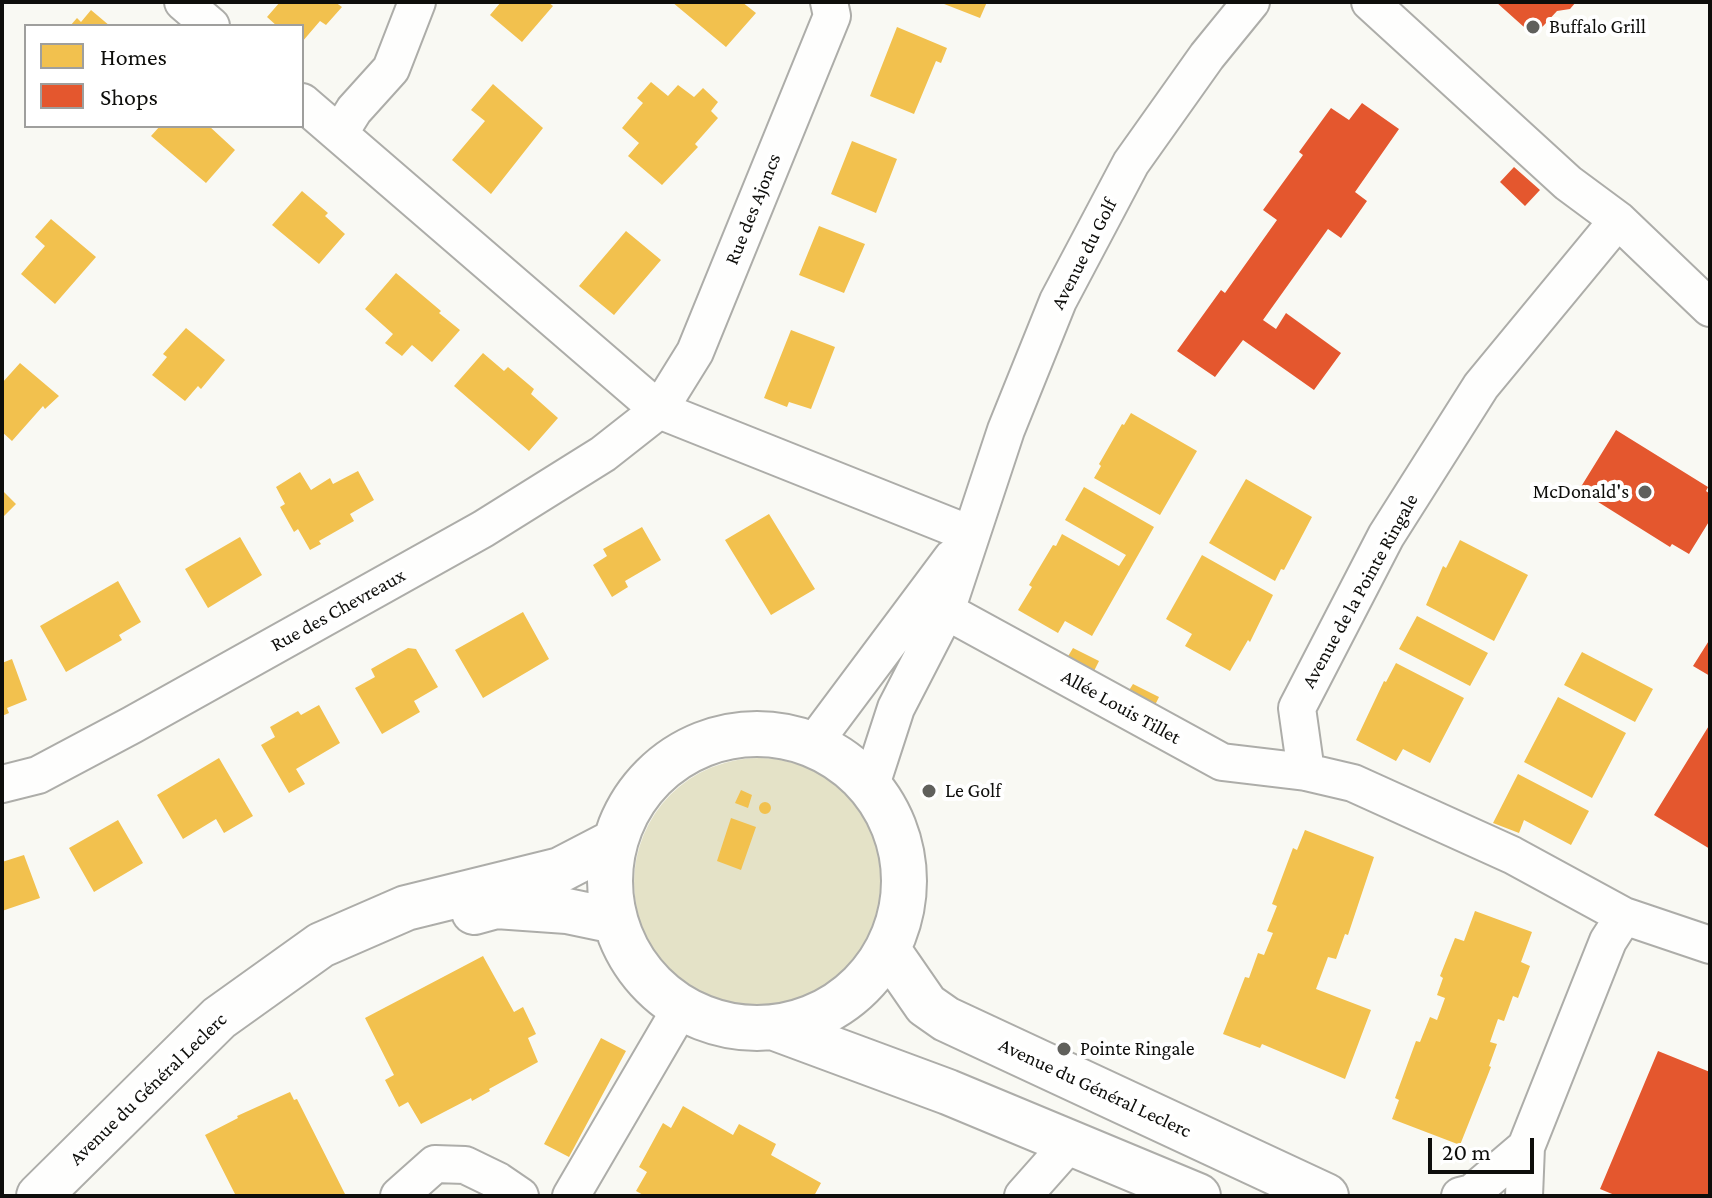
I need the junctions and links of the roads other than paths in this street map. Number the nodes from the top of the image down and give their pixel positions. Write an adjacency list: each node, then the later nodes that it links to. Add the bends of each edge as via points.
1 (183, 2): 6 (street)
2 (417, 2): 8 (street, via 391,69)
3 (829, 2): 11 (street, Rue des Ajoncs, via 832,16 695,352)
4 (1251, 2): 12 (street, Avenue du Golf, via 1131,163 1058,301)
5 (1370, 2): 9 (street, via 1568,183)
6 (209, 24)
7 (304, 104): 8 (street)
8 (339, 134): 11 (street)
9 (1618, 220): 10 (street); 15 (street, Avenue de la Pointe Ringale, via 1481,386 1386,536 1297,708)
10 (1710, 308)
11 (659, 410): 12 (street); 16 (street, Rue des Chevreaux, via 603,454 483,529 38,775)
12 (970, 534): 13 (street, Avenue du Golf); 14 (street)
13 (946, 611): 15 (street, Allée Louis Tillet, via 1222,762); 17 (street, Avenue du Golf, via 896,708)
14 (813, 744): 17 (main road, via 844,761); 18 (main road, via 765,733 717,738 674,758 640,790)
15 (1306, 772): 19 (street, via 1353,783 1497,848)
16 (2, 784)
17 (871, 785): 22 (main road, via 899,837 905,896)
18 (612, 843): 20 (main road); 27 (main road, Avenue du Général Leclerc, via 560,870 406,908 321,945 219,1018)
19 (1624, 916): 21 (street); 26 (street, via 1608,941)
20 (615, 921): 23 (main road, via 648,980); 28 (main road, Avenue du Général Leclerc, via 496,906 416,929 331,964 234,1034)
21 (1710, 945)
22 (888, 950): 24 (main road, via 862,987 810,1020); 34 (main road, Avenue du Général Leclerc, via 926,1005 946,1019)
23 (681, 1008): 24 (main road, via 737,1028); 31 (street)
24 (778, 1029): 25 (main road)
25 (1070, 1143): 32 (street); 33 (main road)
26 (1526, 1147): 35 (street, via 1472,1193); 36 (street)
27 (39, 1196)
28 (69, 1196)
29 (399, 1196): 30 (street, via 435,1164 465,1165)
30 (520, 1196)
31 (571, 1196)
32 (1023, 1196)
33 (1198, 1196)
34 (1326, 1196)
35 (1460, 1196)
36 (1524, 1196)

